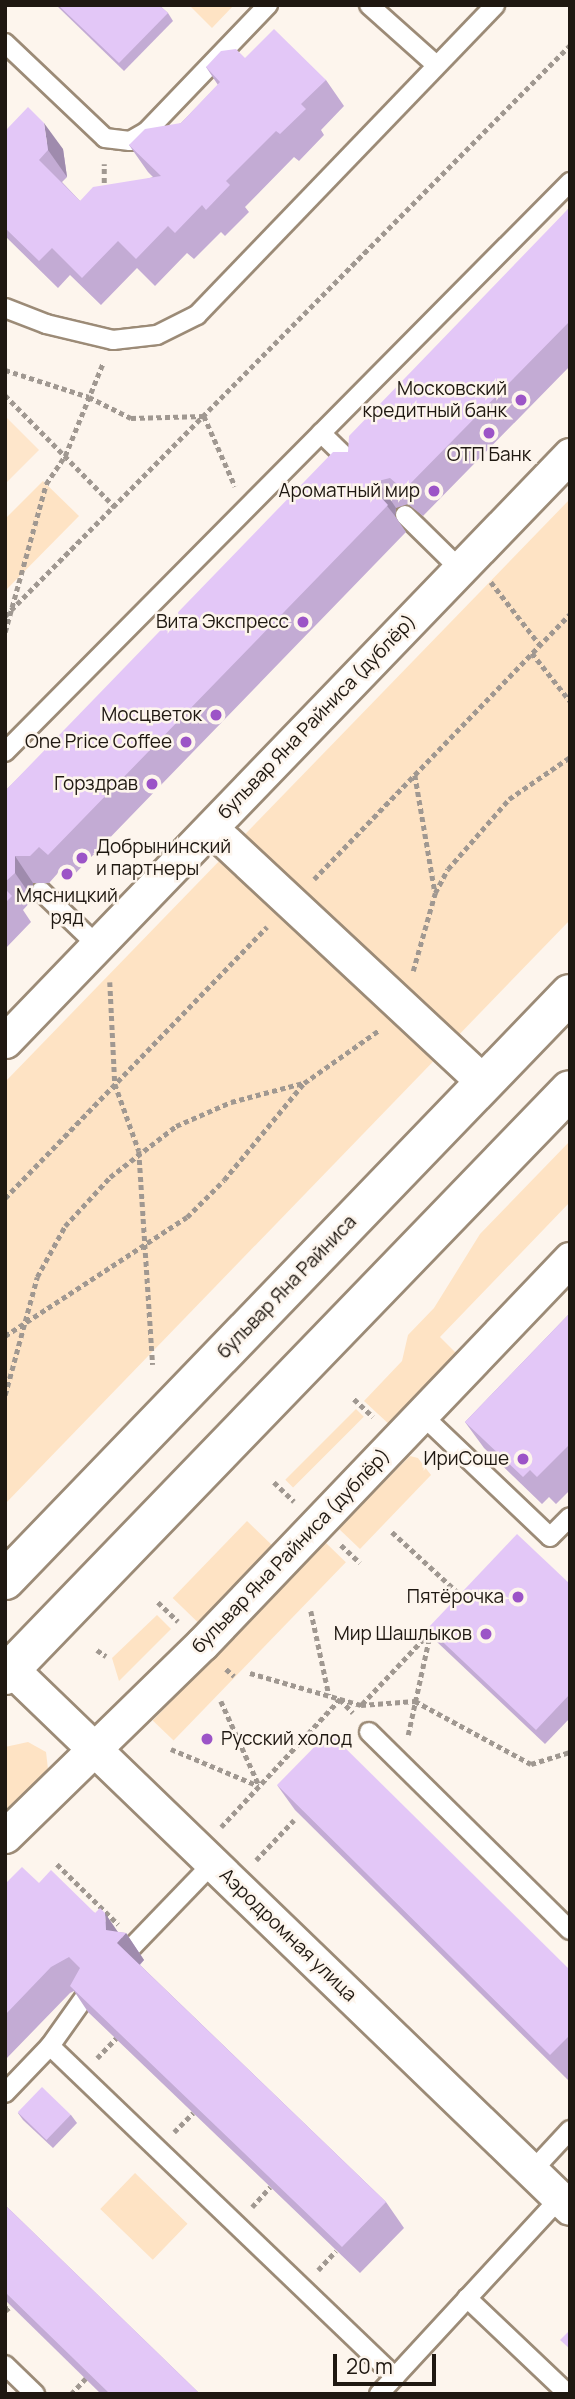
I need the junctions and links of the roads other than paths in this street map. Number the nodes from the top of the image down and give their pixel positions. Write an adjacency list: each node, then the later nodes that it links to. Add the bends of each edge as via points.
1 (268, 5): 4 (lane, via 147,131 130,141 105,138)
2 (369, 5): 5 (lane)
3 (495, 5): 5 (lane)
4 (5, 43)
5 (435, 64): 7 (lane, via 197,315 157,335 113,340 46,324)
6 (570, 182): 8 (lane)
7 (5, 308)
8 (321, 433): 10 (lane); 13 (lane)
9 (570, 455): 12 (street, бульвар Яна Райниса (дублёр))
10 (359, 470)
11 (405, 515): 12 (lane)
12 (460, 569): 14 (street, бульвар Яна Райниса (дублёр))
13 (5, 751)
14 (211, 828): 16 (street, бульвар Яна Райниса (дублёр)); 19 (street)
15 (41, 891): 16 (lane)
16 (97, 945): 18 (street, бульвар Яна Райниса (дублёр))
17 (570, 994): 19 (main road, бульвар Яна Райниса)
18 (5, 1041)
19 (484, 1083): 24 (main road, бульвар Яна Райниса)
20 (570, 1090): 25 (main road)
21 (570, 1259): 22 (street, бульвар Яна Райниса (дублёр))
22 (421, 1414): 23 (lane, via 550,1537); 27 (street, бульвар Яна Райниса (дублёр))
23 (570, 1517)
24 (5, 1580)
25 (7, 1669): 27 (street, Аэродромная улица)
26 (369, 1732): 30 (lane)
27 (97, 1750): 28 (street, бульвар Яна Райниса (дублёр)); 29 (street, Аэродромная улица)
28 (5, 1836)
29 (207, 1856): 31 (lane); 36 (street, Аэродромная улица)
30 (570, 1930)
31 (134, 1945)
32 (87, 1994): 33 (lane)
33 (50, 2046): 34 (lane); 40 (lane)
34 (5, 2093)
35 (570, 2130): 36 (lane)
36 (532, 2171): 37 (street, Аэродромная улица)
37 (565, 2203): 38 (lane)
38 (467, 2298): 40 (lane); 43 (lane)
39 (5, 2365): 41 (lane)
40 (394, 2377): 42 (lane)
41 (35, 2394)
42 (379, 2394)
43 (568, 2394)

